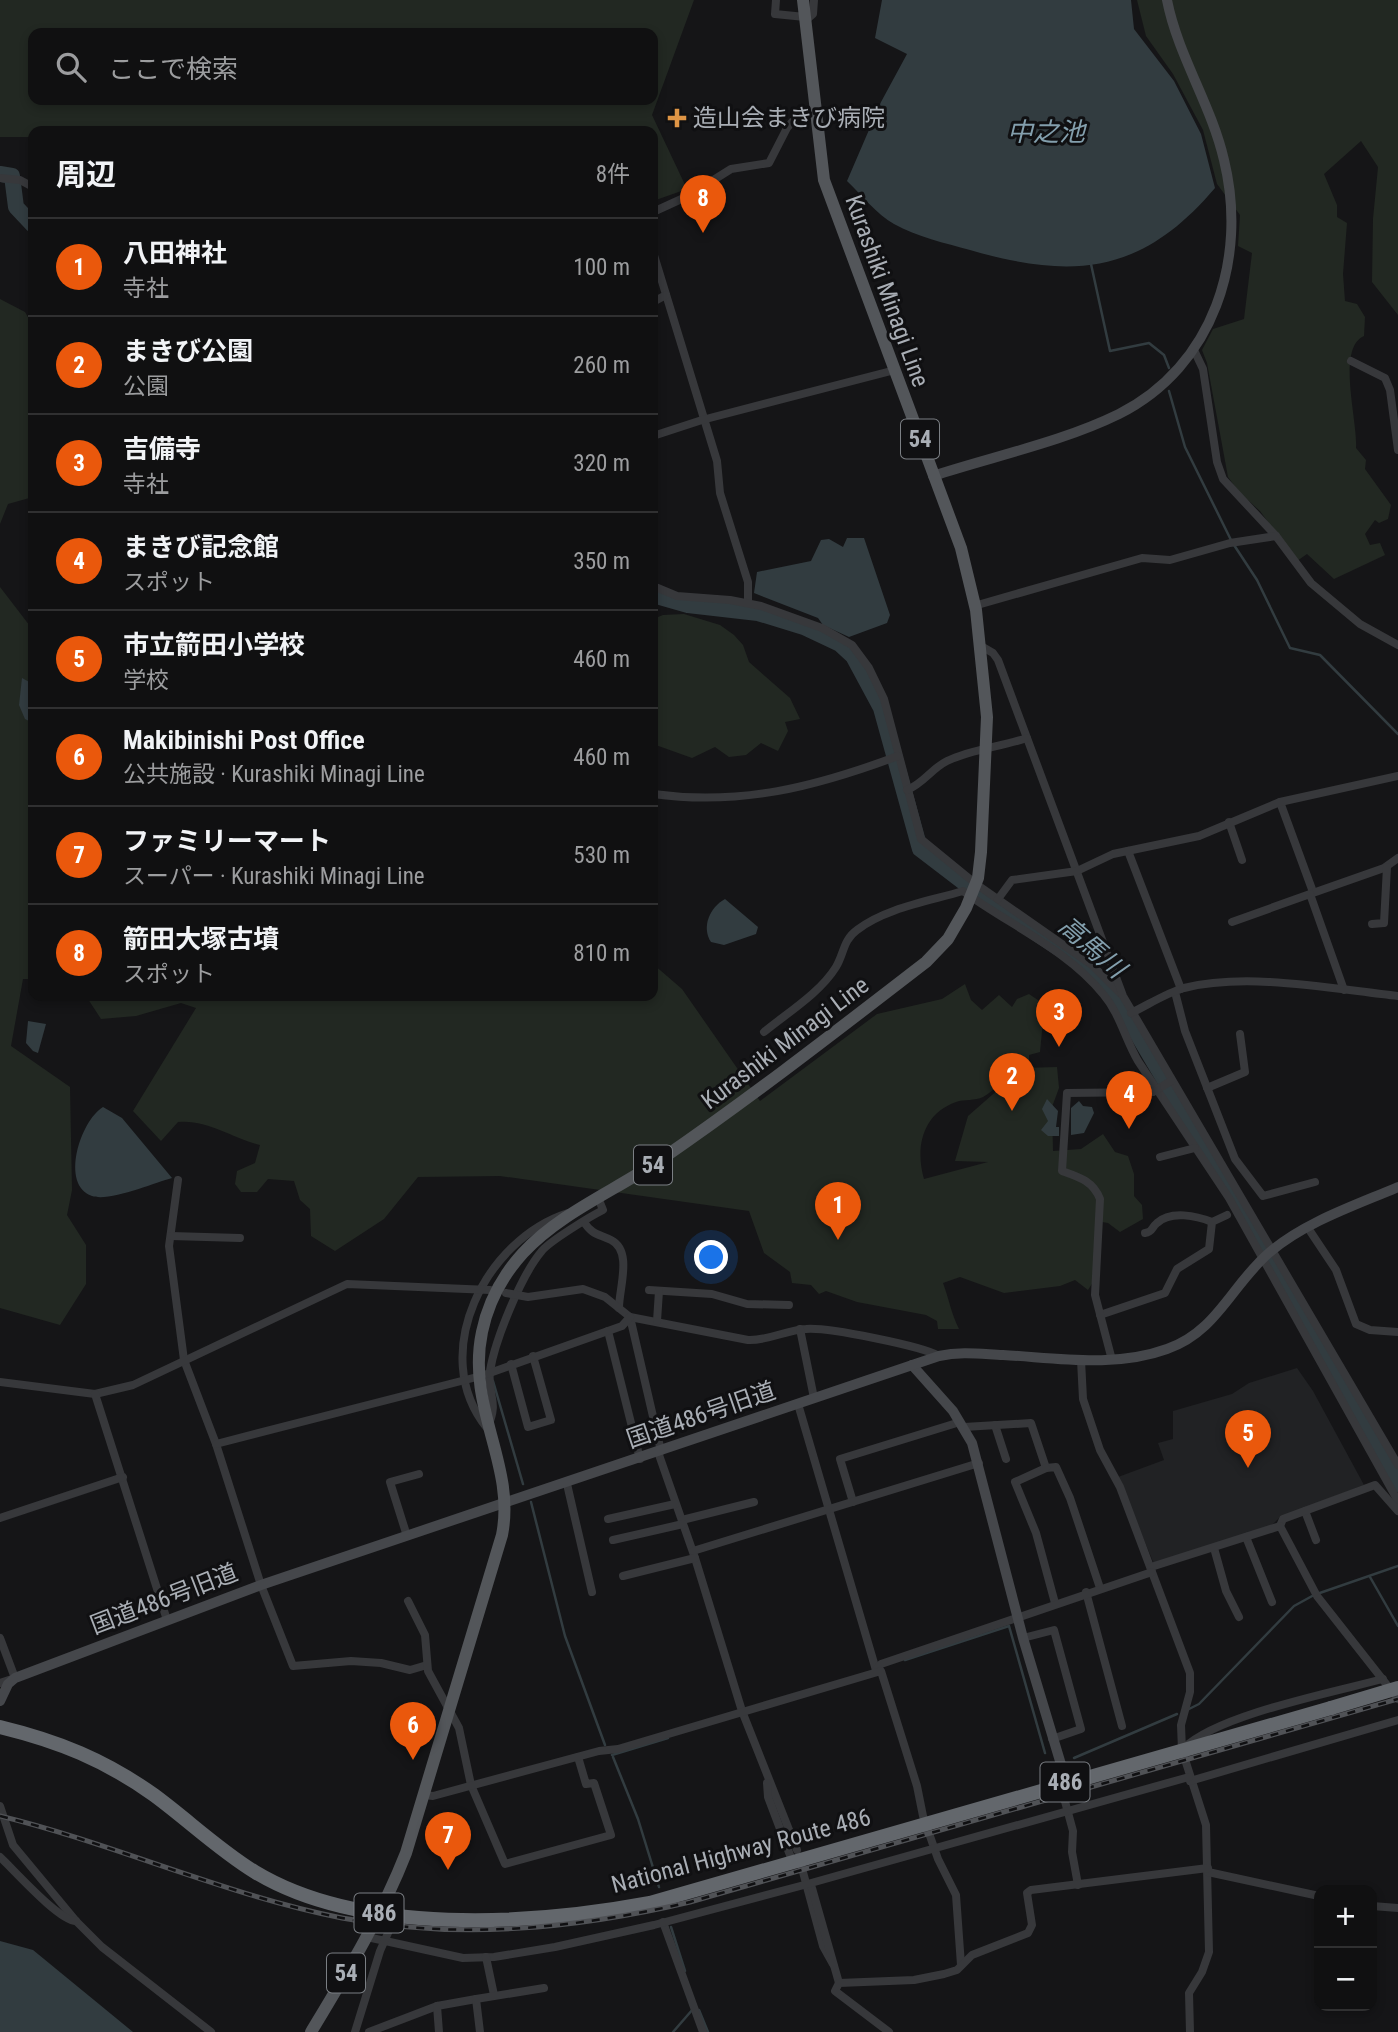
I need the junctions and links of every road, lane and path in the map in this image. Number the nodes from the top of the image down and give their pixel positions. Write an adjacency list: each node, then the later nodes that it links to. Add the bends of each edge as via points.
1 (776, 0): 5 (street, via 775,14)
2 (803, 0): 5 (main road, Kurashiki Minagi Line / 54)
3 (814, 0): 5 (street, via 813,14)
4 (1167, 0): 13 (street, via 1179,45 1223,156 1233,228 1224,287)
5 (805, 19): 6 (main road, Kurashiki Minagi Line / 54)
6 (815, 108): 9 (street, via 797,116 769,163 731,169); 15 (main road, Kurashiki Minagi Line / 54, via 824,180)
7 (0, 178): 8 (street)
8 (28, 184)
9 (658, 210)
10 (658, 268): 11 (street)
11 (666, 295): 12 (street); 16 (street)
12 (658, 299)
13 (1194, 350): 19 (street, via 1161,386 1114,416); 20 (street, via 1203,369 1223,480)
14 (1351, 361): 18 (street, via 1385,378)
15 (895, 370): 16 (street); 19 (main road, Kurashiki Minagi Line / 54)
16 (702, 420): 17 (street); 22 (street, via 748,582)
17 (658, 434)
18 (1398, 450)
19 (933, 476): 23 (main road, Kurashiki Minagi Line / 54, via 961,548)
20 (1276, 536): 23 (street, via 1232,542 1170,561 1142,558); 24 (street, via 1311,583 1360,624)
21 (658, 588): 22 (street, via 677,596)
22 (748, 603): 28 (street, via 822,628 852,645 884,699)
23 (974, 606): 25 (main road, Kurashiki Minagi Line / 54)
24 (1398, 645)
25 (981, 646): 26 (street, via 998,660); 27 (main road, Kurashiki Minagi Line / 54)
26 (1027, 738): 27 (street); 38 (street)
27 (985, 749): 30 (street, via 943,763); 39 (main road, Kurashiki Minagi Line / 54, via 981,852)
28 (895, 758): 30 (street); 31 (street, via 792,789 743,798)
29 (1398, 776): 32 (street)
30 (907, 790): 39 (street, via 922,839)
31 (658, 794)
32 (1280, 802): 33 (street); 40 (street)
33 (1229, 822): 34 (street, via 1199,836); 36 (street)
34 (1128, 850): 38 (street); 44 (street)
35 (1398, 858): 37 (street)
36 (1242, 860)
37 (1387, 867): 40 (street); 43 (street, via 1384,923)
38 (1077, 871): 41 (street, via 1012,880); 46 (street)
39 (974, 890): 41 (street); 49 (street, via 875,919 855,931 823,983); 51 (street, via 1103,993 1120,1021 1125,1040); 59 (main road, Kurashiki Minagi Line / 54, via 948,939 926,962 753,1096)
40 (1312, 893): 42 (street); 45 (street)
41 (998, 898): 46 (street, via 1092,965)
42 (1232, 922)
43 (1372, 924)
44 (1178, 990): 45 (street, via 1251,983); 48 (street); 52 (street, via 1185,1031)
45 (1343, 990): 47 (street)
46 (1123, 996): 48 (street)
47 (1398, 996)
48 (1131, 1013): 51 (street)
49 (764, 1032)
50 (1240, 1034): 52 (street, via 1245,1072)
51 (1165, 1085): 53 (street); 68 (street); 75 (street, via 1105,1094 1067,1093 1062,1171 1092,1185 1100,1199 1095,1295)
52 (1207, 1088): 56 (street, via 1235,1159 1263,1196)
53 (1195, 1148): 54 (street); 58 (street)
54 (1160, 1157)
55 (178, 1180): 66 (street)
56 (1315, 1182)
57 (1398, 1187): 63 (street, 国道486号旧道)
58 (1229, 1198): 60 (street, via 1225,1202); 64 (street)
59 (593, 1203): 61 (street, via 603,1210); 69 (street, via 541,1223 516,1240); 96 (main road, Kurashiki Minagi Line / 54, via 538,1239 513,1265 495,1294 484,1322 478,1363)
60 (1227, 1215): 62 (street); 64 (street)
61 (584, 1222): 72 (street, via 539,1254); 74 (street, via 598,1237 618,1246 623,1257)
62 (1212, 1222): 65 (street, via 1191,1215 1164,1219); 75 (street, via 1209,1249 1177,1269 1165,1293)
63 (1308, 1228): 68 (street, 国道486号旧道); 80 (street, via 1336,1270 1356,1324)
64 (1244, 1229): 68 (street)
65 (1144, 1233)
66 (171, 1237): 67 (street); 83 (street, via 171,1271)
67 (240, 1238)
68 (1266, 1255): 85 (street, 国道486号旧道, via 1195,1336 1164,1350); 102 (street); 107 (street)
69 (480, 1288): 70 (street); 83 (street, via 347,1284); 89 (street, via 466,1327)
70 (490, 1290)
71 (506, 1293): 72 (street)
72 (517, 1295): 74 (street, via 583,1289); 88 (street)
73 (789, 1305): 77 (street, via 747,1304 712,1294 654,1290)
74 (619, 1308): 76 (street)
75 (1100, 1315): 85 (street)
76 (629, 1317): 77 (street); 79 (street, via 622,1326); 98 (street)
77 (657, 1321): 78 (street, via 761,1341)
78 (800, 1329): 82 (street, via 907,1345); 92 (street)
79 (608, 1331): 81 (street); 99 (street)
80 (1398, 1332)
81 (533, 1356): 86 (street); 86 (street, via 551,1420 528,1427)
82 (939, 1356): 84 (street, 国道486号旧道, via 966,1353); 87 (street, 国道486号旧道)
83 (184, 1360): 91 (street, via 133,1385); 97 (street)
84 (1081, 1360): 85 (street, 国道486号旧道); 125 (street, via 1086,1410)
85 (1112, 1360)
86 (511, 1364): 88 (street)
87 (912, 1365): 92 (street, 国道486号旧道); 94 (street)
88 (487, 1374): 96 (street, via 495,1413)
89 (469, 1379): 96 (street, via 474,1412); 97 (street)
90 (0, 1382): 91 (street)
91 (95, 1394): 105 (street)
92 (814, 1398): 93 (street, 国道486号旧道)
93 (799, 1404): 98 (street, 国道486号旧道); 112 (street)
94 (962, 1424): 95 (street); 101 (street); 109 (street, via 840,1459)
95 (995, 1425): 100 (street); 103 (street, via 1031,1423)
96 (487, 1428): 110 (main road, Kurashiki Minagi Line / 54)
97 (216, 1444): 127 (street)
98 (660, 1452): 99 (street, 国道486号旧道); 111 (street)
99 (640, 1459): 106 (street, 国道486号旧道)
100 (1006, 1459)
101 (979, 1463): 109 (street); 134 (street)
102 (1398, 1465)
103 (1046, 1468): 128 (street, via 1056,1467 1070,1498); 133 (street, via 1015,1482 1036,1533)
104 (419, 1474): 119 (street, via 390,1482)
105 (123, 1477): 115 (street); 136 (street)
106 (567, 1484): 110 (street, 国道486号旧道); 129 (street)
107 (1398, 1501)
108 (754, 1502): 117 (street)
109 (853, 1502): 112 (street)
110 (506, 1504): 119 (street, 国道486号旧道); 147 (main road, Kurashiki Minagi Line / 54, via 502,1535)
111 (676, 1504): 116 (street); 117 (street)
112 (832, 1509): 124 (street); 140 (street)
113 (1306, 1511): 114 (street, via 1376,1485); 118 (street, via 1283,1519); 122 (street)
114 (1398, 1511)
115 (0, 1518)
116 (608, 1519)
117 (682, 1522): 121 (street); 124 (street)
118 (1280, 1526): 120 (street); 142 (street, via 1316,1594)
119 (407, 1536): 127 (street, 国道486号旧道)
120 (1247, 1537): 123 (street); 132 (street)
121 (614, 1540)
122 (1316, 1540)
123 (1214, 1548): 125 (street); 135 (street)
124 (694, 1555): 126 (street); 148 (street)
125 (1151, 1570): 128 (street); 153 (street, via 1190,1673 1181,1725)
126 (623, 1576)
127 (261, 1585): 136 (street, 国道486号旧道); 139 (street, via 293,1666 351,1661 410,1670)
128 (1100, 1588): 130 (street)
129 (592, 1592)
130 (1086, 1592): 133 (street); 150 (street)
131 (408, 1601): 139 (street, via 425,1635)
132 (1272, 1602)
133 (1055, 1603): 134 (street)
134 (1017, 1617): 138 (street); 140 (street, via 881,1664)
135 (1239, 1618)
136 (167, 1620): 141 (street, 国道486号旧道)
137 (0, 1637): 141 (street)
138 (1023, 1638): 152 (street); 152 (street, via 1054,1630 1081,1729)
139 (427, 1665): 147 (street)
140 (880, 1671): 148 (street); 162 (street)
141 (15, 1678): 143 (street); 146 (street)
142 (1382, 1679): 145 (street); 153 (street, via 1234,1720 1193,1739)
143 (0, 1683)
144 (1398, 1688): 153 (highway, National Highway Route 486 / 486, bridge)
145 (1398, 1699)
146 (0, 1701)
147 (450, 1712): 158 (street, via 461,1735); 159 (main road, Kurashiki Minagi Line / 54)
148 (743, 1714): 154 (street); 155 (street)
149 (1398, 1720): 156 (street)
150 (1122, 1726)
151 (0, 1727): 174 (highway, National Highway Route 486 / 486, via 68,1745 114,1769 223,1850 292,1891 341,1907)
152 (1052, 1739): 157 (street)
153 (1182, 1750): 156 (street); 157 (highway, National Highway Route 486 / 486)
154 (578, 1757): 158 (street); 158 (street, via 586,1784 594,1783 611,1835 506,1864)
155 (767, 1776): 165 (street); 165 (street, via 768,1797)
156 (1190, 1779): 161 (street); 166 (street, via 1206,1825)
157 (1063, 1782): 161 (street); 162 (highway, National Highway Route 486 / 486)
158 (471, 1786): 159 (street)
159 (424, 1795): 174 (main road, Kurashiki Minagi Line / 54)
160 (0, 1806): 176 (street, via 13,1845)
161 (1068, 1813): 163 (street); 167 (street)
162 (926, 1824): 163 (street); 165 (highway, National Highway Route 486 / 486)
163 (935, 1848): 168 (street); 181 (street, via 956,1895)
164 (0, 1857): 171 (street)
165 (796, 1858): 168 (street); 175 (highway, National Highway Route 486 / 486, via 650,1903 595,1914 477,1919)
166 (1208, 1870): 167 (street); 169 (street); 196 (street, via 1209,1952 1187,1998)
167 (1078, 1885): 181 (street, via 1028,1891 1032,1925 1028,1933 972,1955)
168 (808, 1887): 177 (street); 182 (street, via 823,1946)
169 (1314, 1895)
170 (36, 1898): 171 (street)
171 (48, 1903): 176 (street)
172 (1377, 1906): 173 (street)
173 (1398, 1908)
174 (380, 1913): 175 (highway, National Highway Route 486 / 486); 178 (main road, Kurashiki Minagi Line / 54)
175 (396, 1915): 179 (street)
176 (76, 1921): 188 (street, via 102,1947)
177 (663, 1922): 180 (street, via 555,1947); 194 (street)
178 (368, 1937): 179 (street); 189 (main road, Kurashiki Minagi Line / 54)
179 (384, 1941): 180 (street, via 463,1958); 187 (street)
180 (486, 1957): 184 (street)
181 (961, 1965): 182 (street, via 957,1970 914,1980)
182 (839, 1983): 195 (street, via 835,1991)
183 (544, 1988): 184 (street)
184 (494, 1995): 185 (street)
185 (476, 1999): 186 (street); 193 (street)
186 (437, 2006): 191 (street); 192 (street)
187 (359, 2020): 190 (street); 191 (street)
188 (211, 2032)
189 (311, 2032)
190 (355, 2032)
191 (368, 2032)
192 (439, 2032)
193 (480, 2032)
194 (703, 2032)
195 (889, 2032)
196 (1189, 2032)

